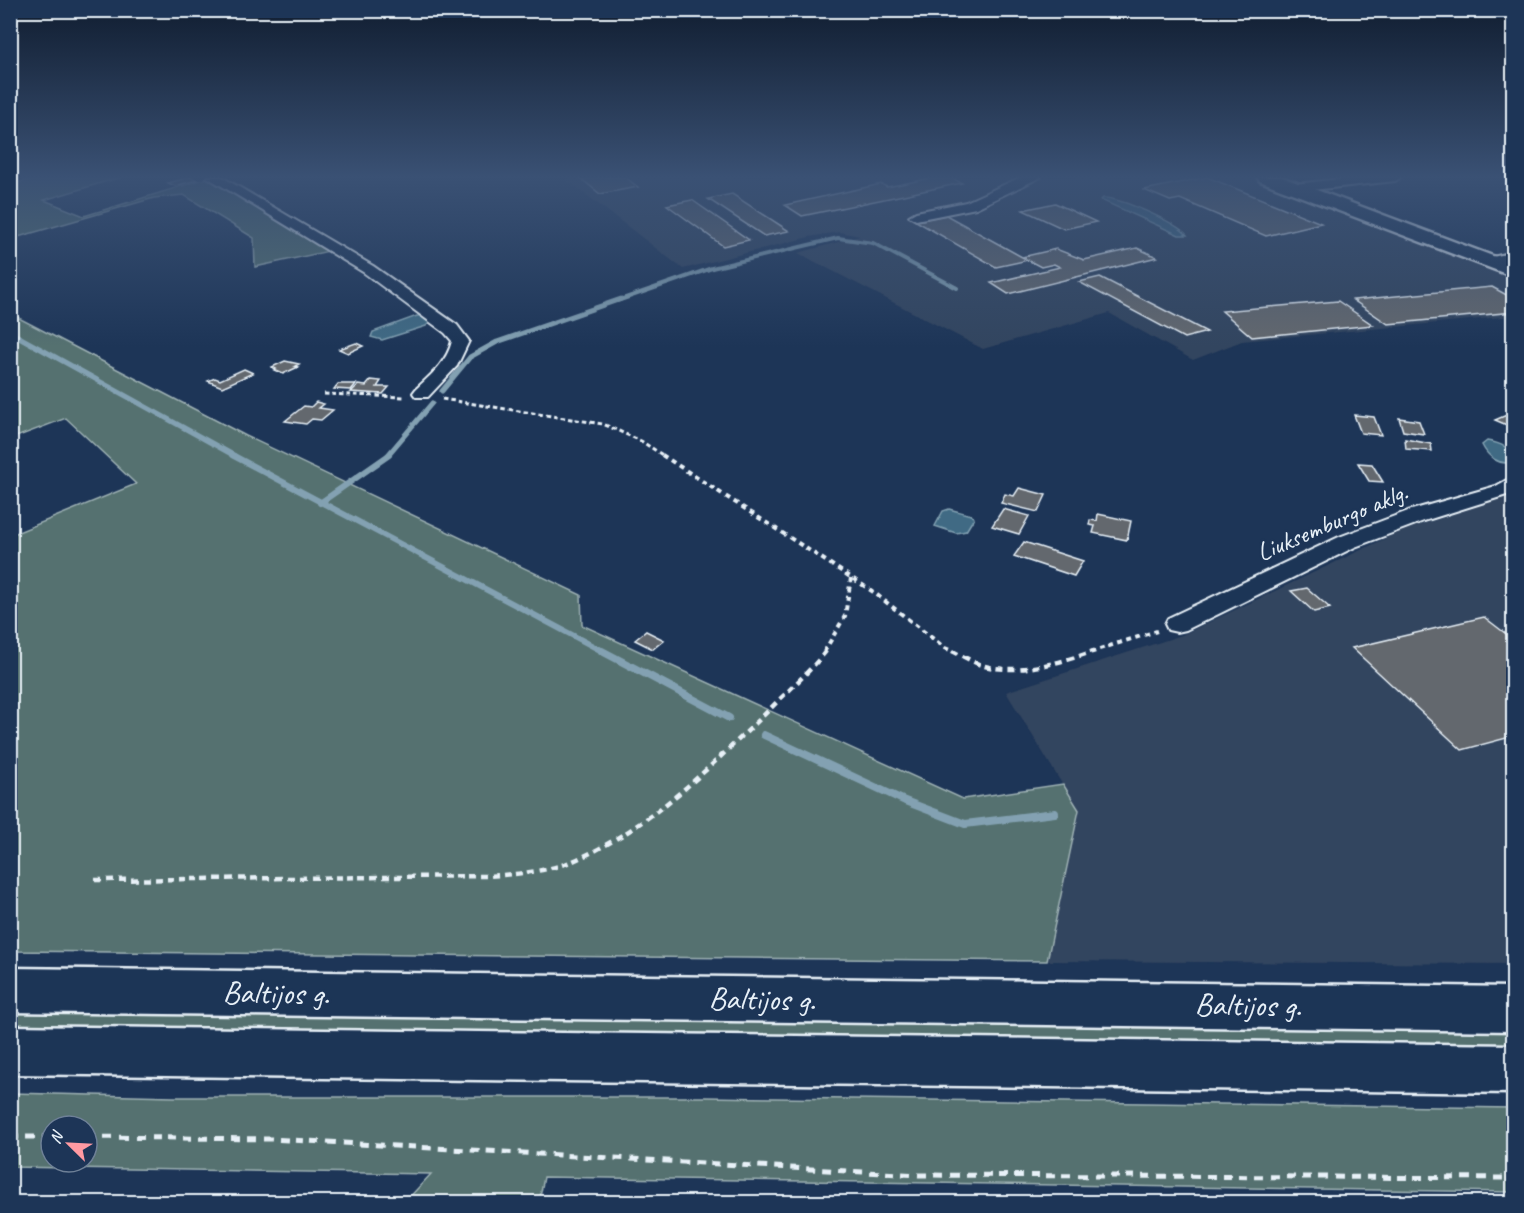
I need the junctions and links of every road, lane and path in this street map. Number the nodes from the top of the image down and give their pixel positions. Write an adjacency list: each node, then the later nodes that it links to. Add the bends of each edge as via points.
1 (309, 234): 6 (street, via 369,269 461,340 452,362)
2 (1414, 234): 4 (main road)
3 (1514, 256): 4 (street)
4 (1489, 262): 5 (main road)
5 (1514, 271)
6 (422, 393): 7 (path, via 386,398); 9 (path, via 436,399 603,424 641,441)
7 (324, 394)
8 (1514, 482): 10 (street, Liuksemburgo aklg., via 1503,490 1347,542)
9 (850, 578): 10 (path, via 945,648 982,665 1006,669 1061,662); 11 (path, via 847,617 812,668 673,797 631,829 579,857 534,873 488,876)
10 (1177, 624)
11 (95, 880)
12 (10, 990): 13 (main road, Baltijos g.)
13 (1514, 1009)
14 (10, 1050): 15 (main road)
15 (1514, 1069)
16 (10, 1137): 17 (path)
17 (39, 1137)
18 (99, 1137): 19 (path, via 271,1139 918,1175)
19 (1514, 1178)

